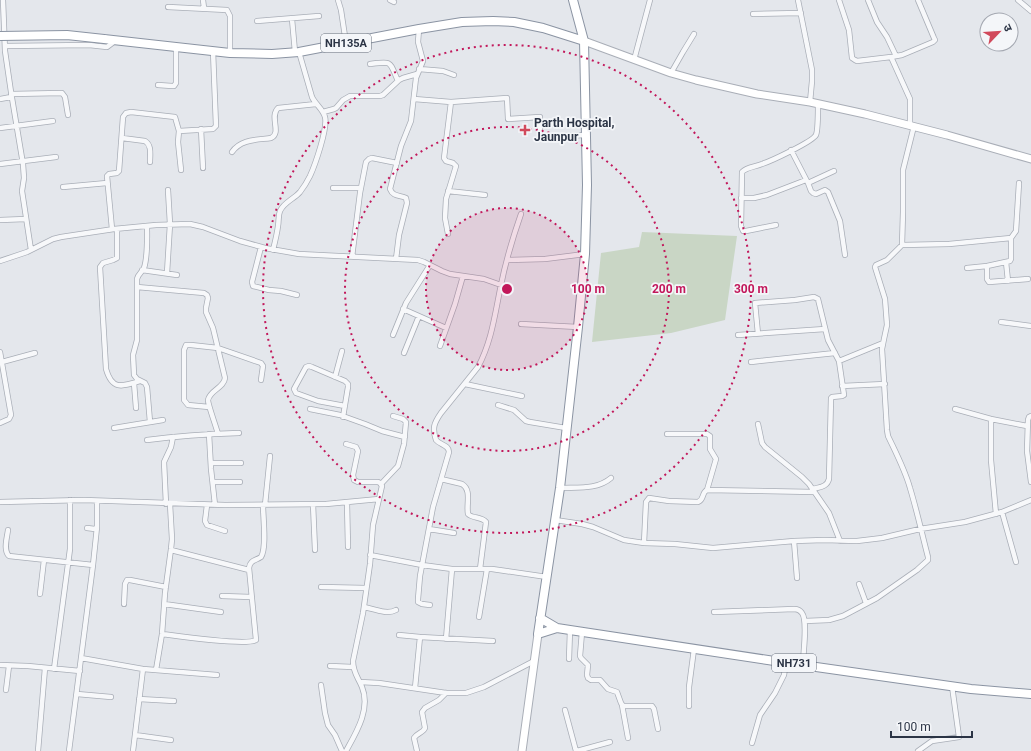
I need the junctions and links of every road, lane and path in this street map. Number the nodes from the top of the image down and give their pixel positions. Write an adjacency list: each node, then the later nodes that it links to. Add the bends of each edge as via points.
1 (3, 0): 25 (street)
2 (203, 0): 12 (street)
3 (338, 0): 24 (street)
4 (573, 0): 23 (highway)
5 (650, 0): 31 (street)
6 (798, 0): 14 (street)
7 (839, 0): 30 (street, via 849,30 852,58 857,61)
8 (868, 0): 30 (street, via 877,22 887,37)
9 (918, 0): 30 (street, via 934,41)
10 (1018, 0): 13 (street)
11 (168, 7): 12 (street)
12 (204, 8): 29 (street, via 224,9 229,12)
13 (1031, 11)
14 (800, 13): 15 (street); 42 (street, via 812,70)
15 (753, 14)
16 (319, 16): 17 (street)
17 (292, 18): 18 (street); 28 (street)
18 (257, 21)
19 (419, 29): 23 (highway, NH135A, via 462,22 514,22); 24 (highway, NH135A); 33 (street, via 418,42 422,61)
20 (694, 34): 34 (street)
21 (0, 36): 22 (highway, NH135A, bridge, via 67,35)
22 (116, 40): 25 (street, via 107,47); 26 (highway, NH135A)
23 (584, 41): 31 (main road); 52 (highway)
24 (346, 43): 28 (highway, NH135A)
25 (5, 46): 38 (street)
26 (176, 46): 27 (highway, NH135A); 37 (street, via 176,83 174,86)
27 (214, 51): 29 (highway, NH135A); 50 (street, via 216,126 213,129)
28 (297, 52): 29 (highway, NH135A); 43 (street)
29 (230, 53)
30 (893, 57): 48 (street, via 910,99)
31 (634, 60): 34 (main road)
32 (370, 64): 36 (street, via 388,63)
33 (418, 71): 35 (street, via 442,71); 36 (street); 40 (street)
34 (671, 74): 42 (main road, via 722,87)
35 (454, 75)
36 (398, 81): 44 (street, via 380,96 350,96 336,108)
37 (158, 85)
38 (11, 96): 39 (street); 45 (street, via 62,93); 47 (street)
39 (0, 99)
40 (414, 99): 41 (street); 60 (street, via 411,121)
41 (450, 102): 52 (street, via 507,98 508,119 540,117 540,137); 72 (street, via 444,158 456,166)
42 (814, 103): 48 (main road); 54 (street, via 816,134)
43 (316, 104): 44 (street); 55 (street, via 278,108 274,113 274,137 245,142)
44 (323, 112): 87 (street, via 326,126 311,175 299,193 283,206)
45 (68, 116)
46 (53, 121): 47 (street)
47 (16, 126): 49 (street); 58 (street)
48 (912, 126): 57 (main road); 84 (street, via 903,170)
49 (0, 128)
50 (201, 130): 51 (street); 62 (street)
51 (179, 131): 53 (street, via 174,116 128,112 123,117); 63 (street)
52 (586, 135): 88 (highway)
53 (122, 138): 59 (street, via 147,142 150,146); 66 (street, via 119,171 110,173)
54 (791, 150): 65 (street); 74 (street, via 743,170)
55 (232, 152)
56 (56, 157): 58 (street)
57 (1031, 159)
58 (22, 161): 61 (street); 76 (street, via 22,191)
59 (150, 162)
60 (397, 163): 70 (street, via 369,159 366,162); 91 (street, via 390,189 394,195 406,198 407,203)
61 (0, 164)
62 (203, 168)
63 (181, 170)
64 (834, 171): 65 (street)
65 (807, 181): 74 (street, via 767,195); 89 (street, via 813,193 825,190 828,192 840,221)
66 (107, 183): 68 (street); 81 (street)
67 (1019, 183): 83 (street, via 1016,231)
68 (63, 187)
69 (334, 188): 70 (street)
70 (361, 188): 90 (street)
71 (168, 190): 78 (street)
72 (448, 191): 73 (street); 82 (street, via 445,210)
73 (485, 195)
74 (741, 198): 79 (street, via 742,230)
75 (521, 214): 92 (street)
76 (26, 219): 77 (street); 86 (street)
77 (0, 220)
78 (170, 224): 80 (street); 85 (street, via 203,227); 99 (street)
79 (776, 225)
80 (147, 226): 81 (street); 98 (street, via 145,262)
81 (115, 229): 86 (street, via 53,239); 132 (street, via 117,258 106,261 100,267 106,369 113,383)
82 (448, 234)
83 (1011, 238): 84 (street, via 949,244); 94 (street, via 1011,259)
84 (902, 245): 118 (street, via 887,260 876,264 875,267 885,299 888,325)
85 (261, 247): 87 (street); 106 (street, via 253,286)
86 (31, 250): 93 (street)
87 (273, 250): 90 (street)
88 (585, 254): 92 (street); 112 (highway)
89 (846, 255)
90 (352, 257): 91 (street)
91 (396, 259): 95 (street, via 418,260)
92 (507, 260): 104 (street)
93 (0, 261)
94 (1006, 262): 96 (street); 103 (street)
95 (430, 265): 101 (street, via 450,274); 107 (street)
96 (987, 266): 97 (street); 103 (street, via 989,282)
97 (967, 268)
98 (142, 270): 99 (street); 105 (street, via 138,275)
99 (167, 274): 100 (street)
100 (177, 275)
101 (463, 276): 104 (street); 113 (street)
102 (1028, 279): 103 (street)
103 (1008, 281)
104 (501, 285): 133 (street, via 491,337 478,367)
105 (137, 287): 120 (street, via 206,293 206,312); 131 (street, via 137,340 133,358 134,375)
106 (297, 295)
107 (403, 309): 108 (street); 116 (street)
108 (420, 316): 113 (street); 124 (street)
109 (1002, 322): 111 (street)
110 (521, 324): 112 (street)
111 (1031, 326)
112 (578, 327): 153 (highway)
113 (446, 328): 119 (street)
114 (825, 328): 115 (street); 115 (street, via 819,302 814,297 755,304); 125 (street)
115 (758, 334): 117 (street)
116 (393, 335)
117 (738, 335)
118 (883, 343): 126 (street); 134 (street)
119 (440, 346)
120 (218, 348): 130 (street, via 261,363); 139 (street, via 224,381 208,398); 139 (street, via 186,345 184,350 184,402 192,406)
121 (342, 351): 129 (street)
122 (0, 352): 127 (street)
123 (35, 353): 127 (street)
124 (404, 354)
125 (835, 354): 126 (street); 128 (street)
126 (839, 361): 135 (street)
127 (2, 362): 149 (street, via 11,415 9,419)
128 (751, 362)
129 (335, 377): 138 (street, via 348,384); 138 (street, via 307,366 294,388 299,395)
130 (261, 380)
131 (140, 381): 132 (street); 148 (street, via 145,383 146,387)
132 (134, 383): 140 (street)
133 (465, 384): 136 (street); 166 (street, via 440,412 434,426 437,442 449,450)
134 (885, 384): 135 (street); 191 (street, via 888,436 905,473)
135 (842, 386): 173 (street, via 844,395 831,398 829,479 825,485)
136 (522, 396)
137 (498, 405): 153 (street, via 514,410 530,422)
138 (345, 406): 143 (street)
139 (210, 407): 156 (street)
140 (136, 408)
141 (310, 409): 143 (street)
142 (955, 409): 146 (street)
143 (343, 416): 159 (street)
144 (392, 416): 159 (street, via 405,421)
145 (1031, 416): 151 (street)
146 (991, 419): 151 (street); 186 (street, via 991,460)
147 (163, 420): 148 (street)
148 (150, 422): 152 (street)
149 (0, 423)
150 (758, 424): 173 (street, via 765,447 802,477)
151 (1027, 426): 169 (street)
152 (114, 428)
153 (566, 428): 171 (highway)
154 (239, 433): 156 (street)
155 (209, 434): 156 (street); 158 (street); 163 (street)
156 (218, 434)
157 (667, 434): 172 (street, via 710,436 710,449 716,459)
158 (173, 437): 160 (street); 180 (street, via 163,467)
159 (405, 437): 170 (street, via 398,466)
160 (147, 440)
161 (346, 444): 170 (street, via 356,447 358,451 354,480)
162 (270, 456): 184 (street)
163 (211, 463): 164 (street); 167 (street)
164 (241, 463)
165 (611, 478): 171 (street, via 592,487)
166 (441, 479): 190 (street); 208 (street, via 465,486 468,492 468,514 486,522)
167 (213, 482): 168 (street); 183 (street)
168 (240, 482)
169 (1031, 482)
170 (381, 484): 174 (street)
171 (560, 488): 187 (highway)
172 (707, 490): 173 (street); 197 (street, via 703,499 698,502 649,498 646,502)
173 (813, 490): 196 (street, via 828,513)
174 (379, 499): 179 (street); 201 (street)
175 (70, 500): 177 (street); 178 (street); 203 (street)
176 (1031, 500): 185 (street)
177 (97, 501): 180 (street); 188 (street)
178 (0, 502)
179 (347, 503): 181 (street); 198 (street)
180 (168, 504): 182 (street); 199 (street)
181 (313, 504): 184 (street); 200 (street)
182 (207, 505): 183 (street); 193 (street, via 207,525)
183 (215, 505): 184 (street)
184 (264, 505): 210 (street, via 264,551 261,557 251,561)
185 (1002, 512): 186 (street); 204 (street)
186 (996, 514): 191 (street)
187 (555, 520): 197 (street, via 582,524 624,540); 211 (highway)
188 (97, 527): 189 (street); 205 (street)
189 (87, 528)
190 (429, 529): 194 (street); 206 (street)
191 (920, 529): 196 (street, via 882,538); 220 (street, via 928,560 877,598)
192 (8, 530): 202 (street, via 7,555)
193 (225, 531)
194 (454, 533)
195 (794, 540): 196 (street); 197 (street, via 713,548); 212 (street)
196 (840, 541)
197 (644, 543)
198 (348, 547)
199 (171, 550): 210 (street); 214 (street)
200 (315, 550)
201 (370, 555): 206 (street); 216 (street)
202 (44, 560): 203 (street); 217 (street)
203 (68, 562): 205 (street); 251 (street)
204 (1016, 562)
205 (93, 565): 241 (street)
206 (422, 565): 207 (street); 223 (street, via 418,600 419,603)
207 (452, 569): 208 (street); 238 (street)
208 (480, 569): 209 (street)
209 (487, 569): 211 (street); 228 (street)
210 (249, 570): 219 (street)
211 (547, 577): 229 (highway)
212 (797, 578)
213 (859, 584): 220 (street)
214 (166, 587): 221 (street, via 127,580); 222 (street)
215 (321, 587): 216 (street)
216 (366, 588): 224 (street)
217 (40, 594)
218 (222, 596): 219 (street)
219 (251, 597): 234 (street, via 257,637 254,641 198,639)
220 (866, 603): 230 (street, via 836,619)
221 (124, 604)
222 (164, 604): 226 (street); 234 (street)
223 (430, 605)
224 (364, 607): 225 (street, via 386,612); 249 (street)
225 (396, 610)
226 (222, 612)
227 (714, 612): 230 (street, via 794,609 802,612)
228 (479, 617)
229 (540, 618): 231 (highway, NH731); 235 (highway)
230 (805, 621): 245 (street)
231 (557, 628): 232 (highway, NH731); 235 (highway, NH731)
232 (570, 630): 233 (highway, NH731); 242 (street)
233 (582, 632): 240 (highway, NH731); 267 (street, via 580,656 588,665 588,678 600,680 608,689 616,692)
234 (162, 634): 253 (street)
235 (538, 634): 243 (main road)
236 (399, 635): 237 (street)
237 (420, 637): 238 (street); 259 (street)
238 (446, 639): 239 (street)
239 (493, 641)
240 (694, 649): 244 (highway, NH731); 268 (street)
241 (82, 658): 252 (street); 254 (street)
242 (569, 659)
243 (534, 661): 261 (street, via 476,690); 282 (main road)
244 (786, 662): 245 (highway, NH731); 275 (street, via 784,675 776,693 760,715)
245 (803, 664): 258 (highway, NH731)
246 (0, 666): 247 (street)
247 (9, 666): 250 (street); 260 (street)
248 (330, 666): 249 (street)
249 (353, 667): 256 (street)
250 (45, 668): 251 (street); 276 (street)
251 (54, 668): 254 (street)
252 (143, 669): 253 (street); 265 (street)
253 (156, 670): 255 (street)
254 (80, 671): 262 (street)
255 (217, 675)
256 (360, 682): 259 (street); 280 (street, via 365,699 364,714)
257 (321, 685): 279 (street, via 328,725)
258 (952, 686): 263 (highway, NH731); 284 (street, via 959,737 932,741)
259 (415, 688): 261 (street)
260 (6, 690)
261 (446, 693): 281 (street, via 422,712 425,728 414,738)
262 (77, 694): 264 (street); 277 (street)
263 (1031, 694)
264 (111, 697)
265 (139, 699): 266 (street); 271 (street)
266 (174, 701)
267 (622, 705): 270 (street, via 652,706); 272 (street)
268 (689, 706)
269 (565, 710): 283 (street)
270 (658, 729)
271 (135, 735): 273 (street); 278 (street)
272 (628, 738)
273 (171, 740)
274 (610, 742): 283 (street)
275 (752, 743)
276 (38, 751)
277 (69, 751)
278 (133, 751)
279 (342, 751)
280 (346, 751)
281 (417, 751)
282 (522, 751)
283 (577, 751)
284 (918, 751)

